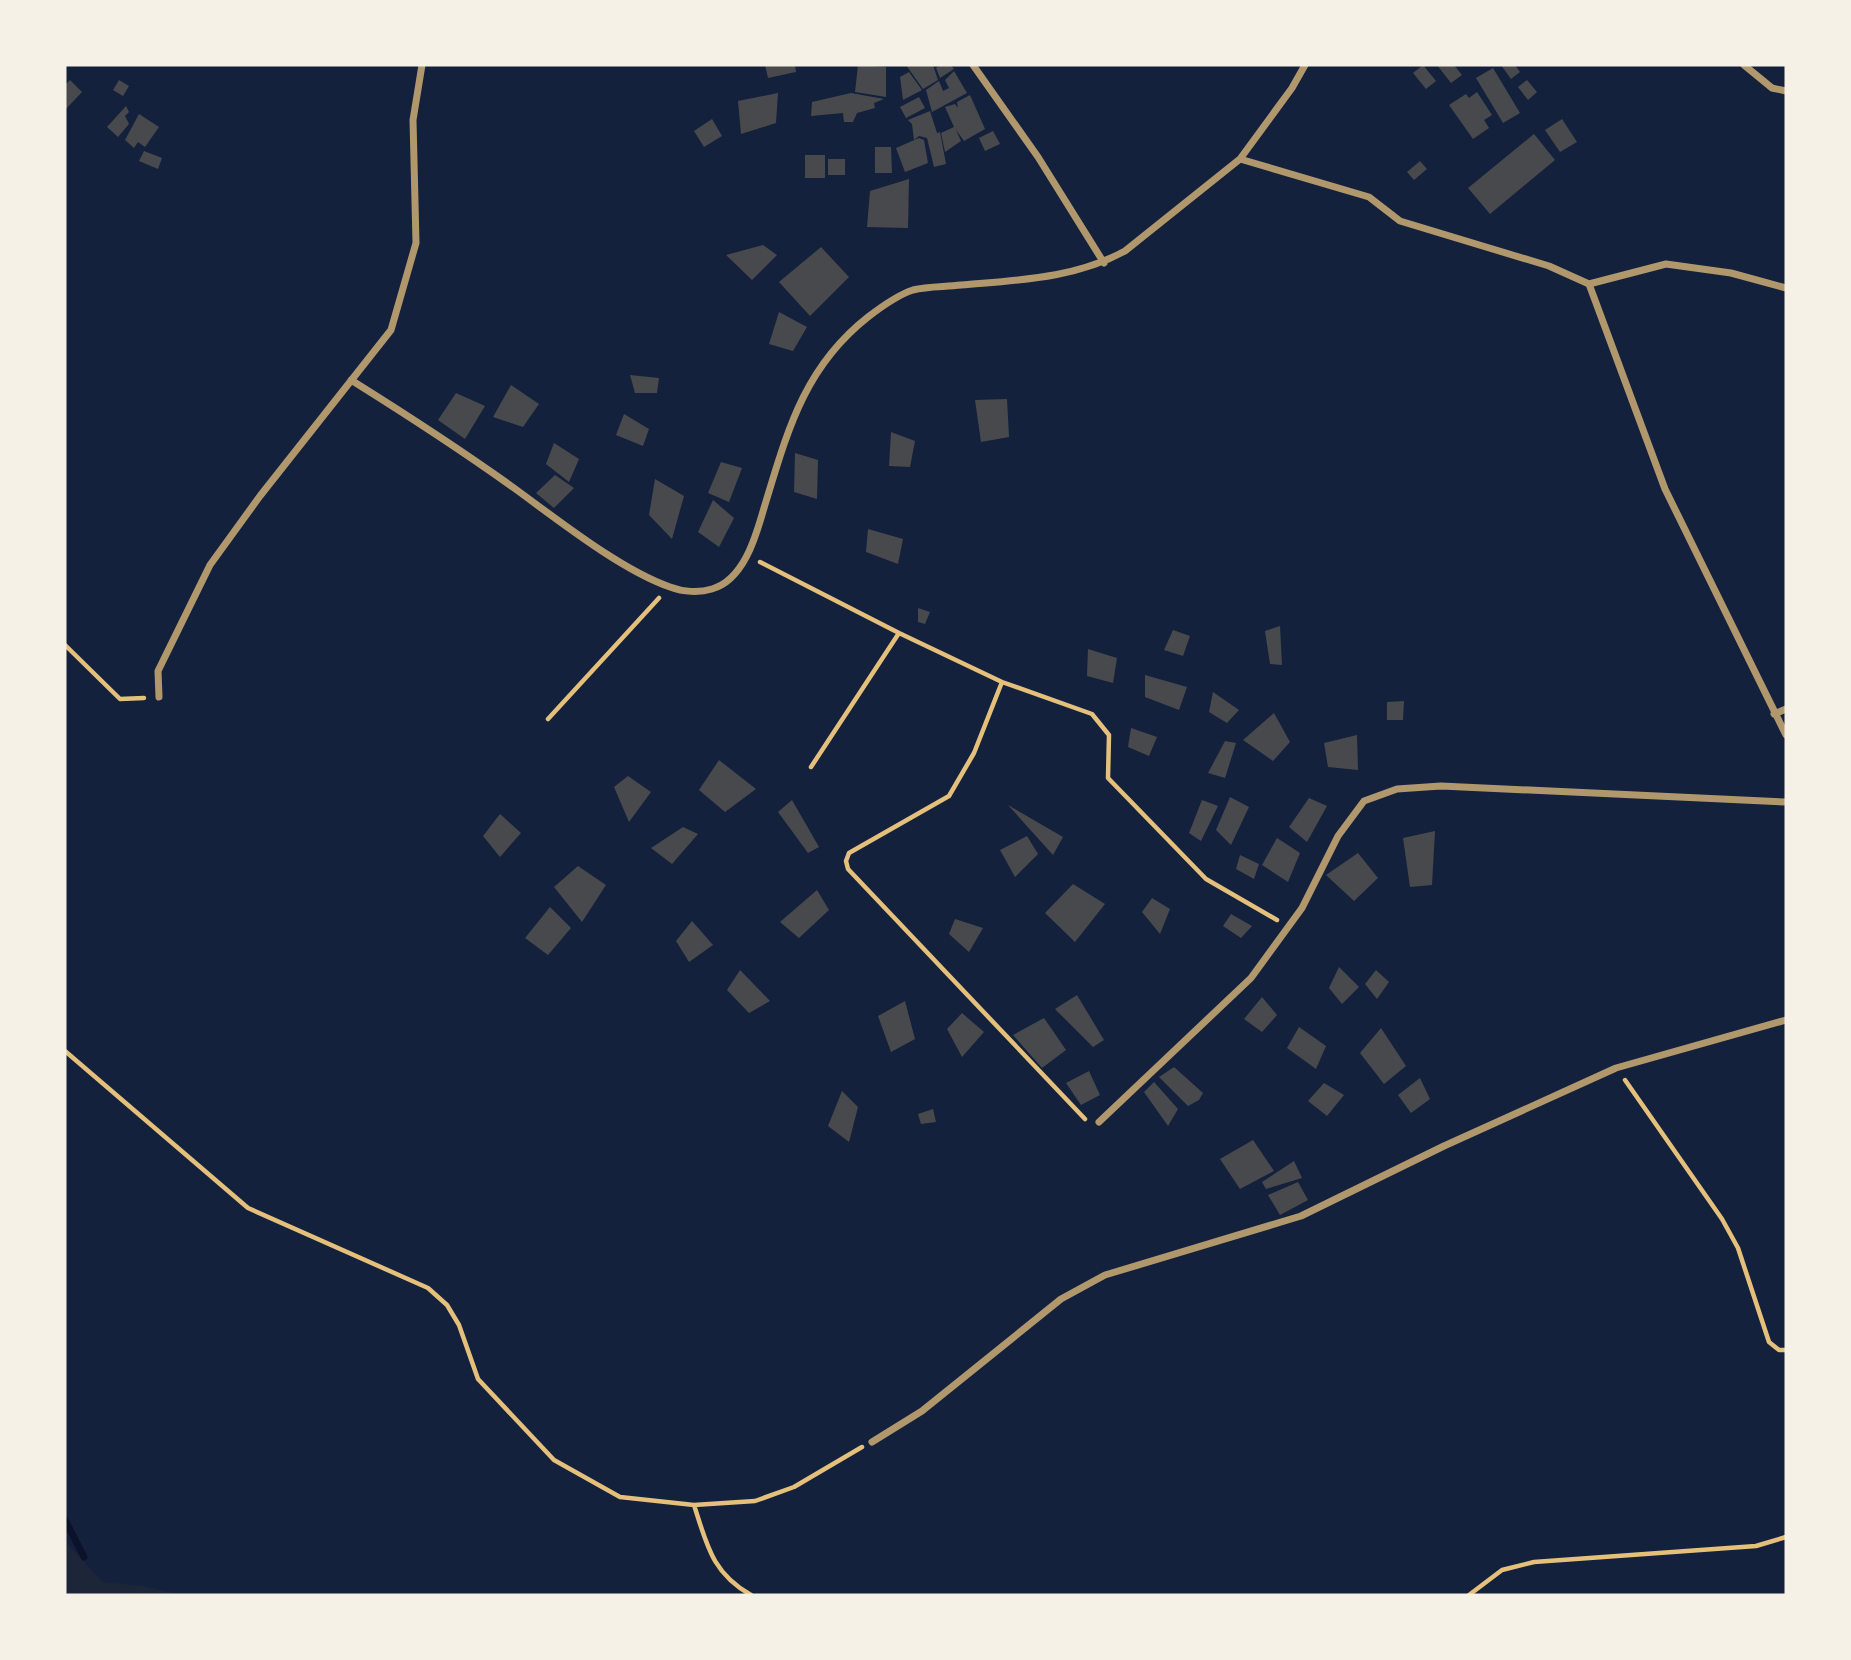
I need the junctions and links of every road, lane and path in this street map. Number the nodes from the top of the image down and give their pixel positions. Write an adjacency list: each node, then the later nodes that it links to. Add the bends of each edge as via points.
1 (422, 65): 10 (street, via 413,120 416,243 390,330)
2 (973, 65): 7 (street)
3 (1305, 65): 6 (street)
4 (1744, 65): 5 (street, via 1772,88)
5 (1786, 91)
6 (1240, 159): 7 (street); 8 (street, via 1369,197 1400,221 1549,266)
7 (1104, 263): 11 (street, via 1055,276 913,290 866,318 833,349 803,393 753,546)
8 (1589, 285): 9 (street, via 1666,264 1731,273); 18 (street, via 1665,489)
9 (1786, 288)
10 (351, 380): 12 (street, via 424,423 572,530); 16 (street, via 210,565 158,671)
11 (746, 555): 12 (street, via 733,575 713,589 689,592); 13 (path)
12 (669, 587): 19 (path)
13 (898, 633): 15 (path); 21 (path)
14 (65, 645): 16 (path, via 120,699)
15 (1002, 682): 23 (path, via 1092,714 1109,735 1108,778 1206,879); 27 (path, via 974,753 949,796 849,853 846,861 848,869 1077,1114)
16 (159, 697)
17 (1786, 709): 18 (street)
18 (1774, 714): 20 (street)
19 (548, 719)
20 (1786, 735)
21 (811, 767)
22 (1786, 802): 23 (street, via 1441,786 1397,789 1364,801 1338,836)
23 (1290, 927): 27 (street, via 1251,978)
24 (1786, 1020): 26 (street)
25 (65, 1051): 30 (path, via 248,1208 428,1288 447,1305 459,1325 478,1379 554,1460 620,1497)
26 (1616, 1068): 28 (path, via 1721,1219 1738,1248 1769,1342); 29 (street, via 1301,1216 1105,1275 1061,1299 922,1411)
27 (1099, 1122)
28 (1786, 1350)
29 (872, 1442): 30 (path, via 794,1487 755,1501)
30 (694, 1505): 32 (path, via 718,1568 730,1583)
31 (1786, 1537): 33 (path, via 1756,1546 1534,1562 1502,1570)
32 (751, 1595)
33 (1469, 1595)

